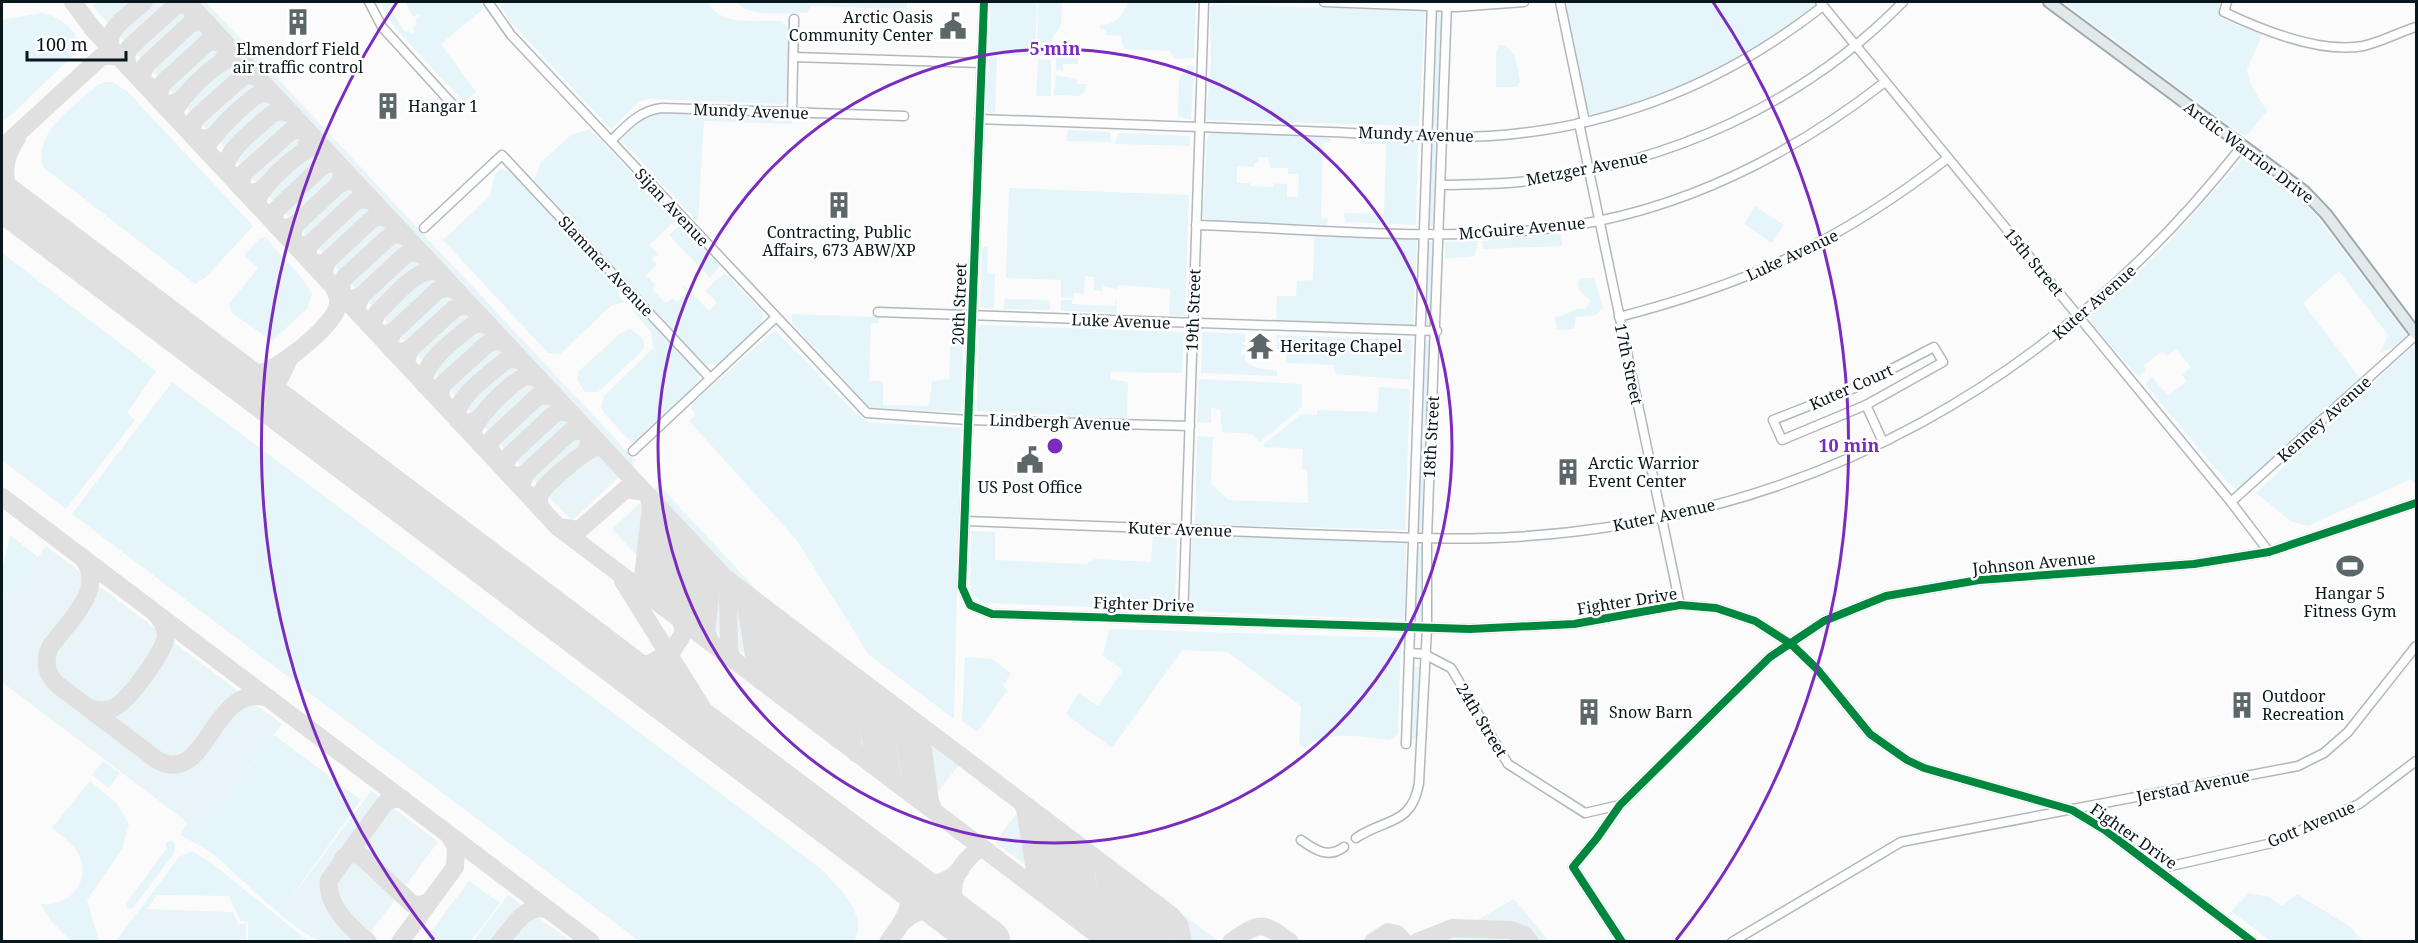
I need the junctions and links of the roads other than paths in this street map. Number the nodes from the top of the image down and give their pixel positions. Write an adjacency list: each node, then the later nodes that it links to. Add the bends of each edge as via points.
1 (369, 2): 20 (street, via 382,27)
2 (488, 2): 28 (street, Sijan Avenue, via 510,35)
3 (984, 2): 18 (street, 20th Street)
4 (1204, 2): 25 (street, 19th Street)
5 (1324, 2): 11 (street)
6 (1524, 2): 12 (street)
7 (1560, 2): 24 (street, 17th Street)
8 (1903, 2): 16 (street, Metzger Avenue)
9 (2049, 2): 29 (main road, Arctic Warrior Drive)
10 (2227, 2): 15 (street, via 2224,12 2289,39 2336,46 2365,45)
11 (1432, 3): 12 (street); 26 (street, 18th Street)
12 (1447, 4): 27 (street, 18th Street)
13 (1822, 4): 16 (street, 15th Street); 24 (street, Mundy Avenue, via 1789,32 1717,76 1640,107)
14 (794, 19): 17 (street)
15 (2416, 27)
16 (1855, 45): 19 (street, 15th Street); 31 (street, Metzger Avenue, via 1807,80 1732,124 1653,156)
17 (794, 57): 18 (street); 21 (street)
18 (981, 63): 23 (street, 20th Street)
19 (1885, 82): 30 (street, 15th Street); 33 (street, McGuire Avenue, via 1802,141 1729,179 1684,197)
20 (454, 106)
21 (792, 112): 22 (street, Mundy Avenue); 28 (street, Mundy Avenue, via 649,109)
22 (904, 116)
23 (979, 119): 25 (street, Mundy Avenue); 39 (street, 20th Street)
24 (1582, 122): 27 (street, Mundy Avenue, via 1522,134); 31 (street, 17th Street)
25 (1201, 128): 26 (street, Mundy Avenue); 34 (street, 19th Street)
26 (1427, 135): 27 (street, Mundy Avenue); 36 (street, 18th Street)
27 (1442, 136): 32 (street, 18th Street)
28 (611, 141): 42 (street, Sijan Avenue)
29 (2242, 146): 40 (street, Kuter Avenue, via 2178,223); 46 (main road, Arctic Warrior Drive, via 2316,203)
30 (1948, 158): 40 (street, 15th Street); 41 (street, Luke Avenue, via 1893,200 1800,254 1700,295)
31 (1590, 171): 32 (street, Metzger Avenue, via 1526,181); 33 (street, 17th Street)
32 (1441, 185): 37 (street, 18th Street)
33 (1599, 221): 37 (street, McGuire Avenue, via 1531,230); 41 (street, 17th Street)
34 (1196, 225): 36 (street, McGuire Avenue); 43 (street, 19th Street)
35 (424, 228): 47 (street, Slammer Avenue, via 502,155)
36 (1424, 233): 37 (street, McGuire Avenue); 44 (street, 18th Street)
37 (1439, 234): 45 (street, 18th Street)
38 (878, 312): 39 (street, Luke Avenue)
39 (972, 316): 43 (street, Luke Avenue); 50 (street, 20th Street)
40 (2079, 316): 54 (street, Kuter Avenue, via 1997,378); 56 (street, 15th Street)
41 (1619, 317): 58 (street, 17th Street)
42 (775, 318): 47 (street); 49 (street, Sijan Avenue)
43 (1193, 323): 44 (street, Luke Avenue); 51 (street, 19th Street)
44 (1420, 331): 45 (street, Luke Avenue); 53 (street, 18th Street)
45 (1437, 331): 52 (street, 18th Street)
46 (2416, 334): 56 (street, Kenney Avenue)
47 (710, 378): 55 (street)
48 (1866, 405): 48 (street, Kuter Court, via 1782,440 1773,420 1857,387 1934,347 1943,362); 54 (street, Kuter Court)
49 (860, 409): 50 (street, Lindbergh Avenue, via 873,415)
50 (968, 420): 51 (street, Lindbergh Avenue); 59 (street, 20th Street)
51 (1190, 426): 60 (street, 19th Street)
52 (1431, 434): 53 (street); 62 (street, 18th Street)
53 (1417, 435): 61 (street, 18th Street)
54 (1884, 442): 58 (street, Kuter Avenue, via 1769,489)
55 (633, 451)
56 (2231, 502): 63 (street, 15th Street)
57 (2416, 503): 63 (street, Johnson Avenue)
58 (1661, 518): 62 (street, Kuter Avenue, via 1516,537); 65 (street, 17th Street)
59 (965, 521): 60 (street, Kuter Avenue); 64 (street, 20th Street, via 962,587)
60 (1185, 529): 61 (street, Kuter Avenue); 66 (street, 19th Street)
61 (1412, 537): 62 (street, Kuter Avenue); 67 (street, 18th Street)
62 (1427, 538): 68 (street, 18th Street)
63 (2269, 552): 69 (street, Johnson Avenue, via 2194,564 1979,580 1886,596 1824,621)
64 (970, 605): 66 (street, Fighter Drive, via 992,614)
65 (1680, 605): 68 (street, Fighter Drive, via 1574,624); 69 (street, Fighter Drive, via 1716,608 1755,621)
66 (1183, 619): 67 (street, Fighter Drive)
67 (1410, 628): 68 (street, Fighter Drive); 71 (street, 18th Street)
68 (1427, 628): 72 (street, 18th Street)
69 (1791, 644): 75 (street, Johnson Avenue, via 1770,657); 76 (street, Fighter Drive, via 1817,669 1870,734 1907,760)
70 (2416, 646): 76 (street, Jerstad Avenue, via 2348,732 2324,753 2298,766)
71 (1409, 653): 72 (street, 24th Street); 73 (street, 18th Street)
72 (1424, 654): 75 (street, 24th Street, via 1450,668 1508,764 1585,813); 77 (street, 18th Street, via 1415,802 1400,817)
73 (1406, 744)
74 (2416, 761): 80 (street, Gott Avenue, via 2359,804 2271,843)
75 (1620, 805): 81 (street, Johnson Avenue, via 1573,867)
76 (2072, 810): 80 (street, Fighter Drive); 82 (street, Jerstad Avenue, via 1901,842)
77 (1356, 838)
78 (1302, 840): 79 (street, via 1323,852)
79 (1344, 847)
80 (2158, 869): 83 (street, Fighter Drive)
81 (1622, 942)
82 (1732, 942)
83 (2253, 942)

